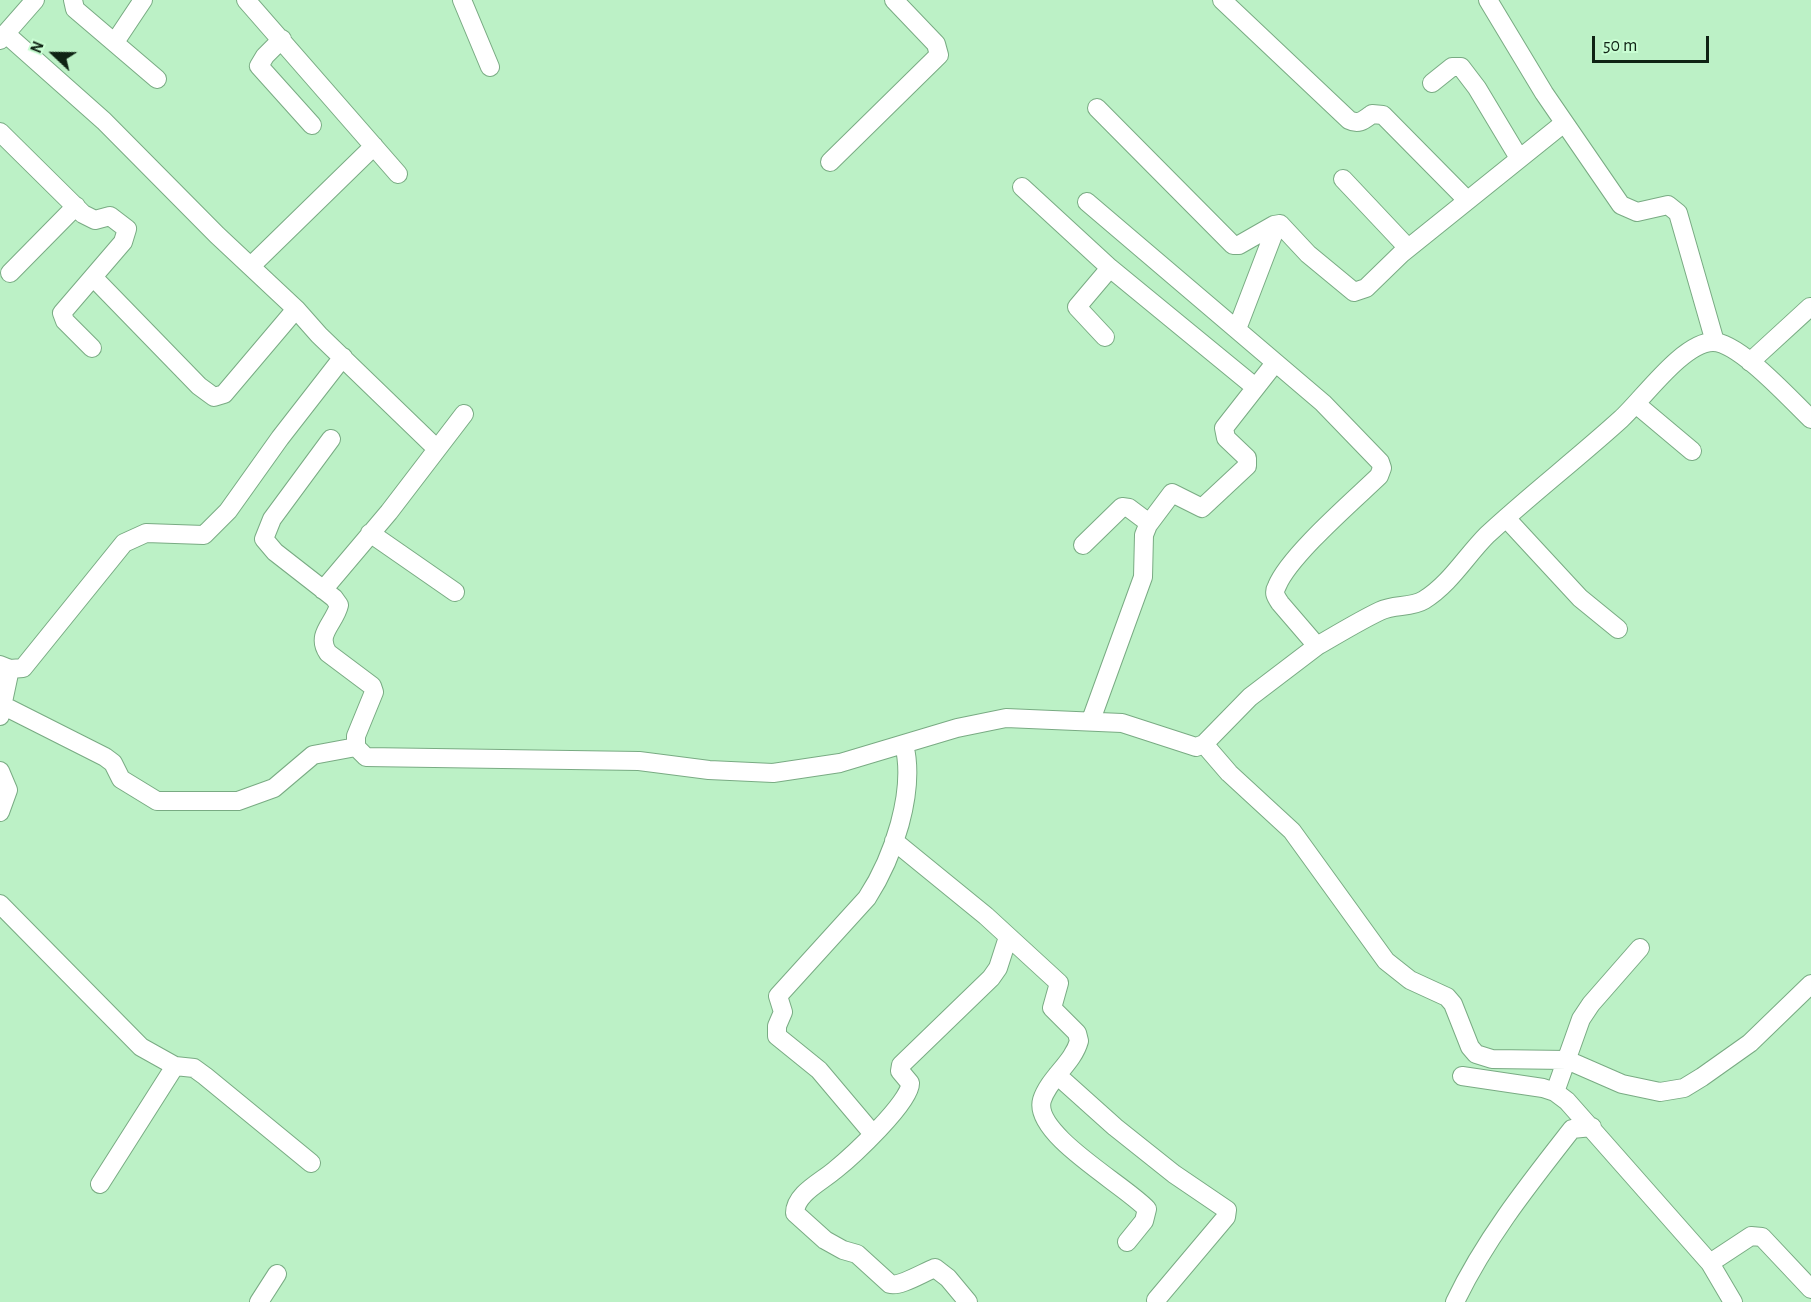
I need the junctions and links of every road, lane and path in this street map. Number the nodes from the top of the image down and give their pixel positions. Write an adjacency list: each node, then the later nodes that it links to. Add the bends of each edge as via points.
1 (35, 0): 9 (street)
2 (73, 0): 11 (street, via 75,9)
3 (143, 0): 11 (street)
4 (246, 0): 10 (street)
5 (462, 0): 12 (street)
6 (894, 0): 21 (street, via 936,44 939,55)
7 (1222, 0): 25 (street, via 1349,120 1355,123 1372,114 1383,116)
8 (1488, 0): 16 (street)
9 (3, 37): 30 (street, via 104,121)
10 (282, 39): 17 (street, via 259,66); 19 (street)
11 (115, 42): 13 (street)
12 (490, 67)
13 (157, 78)
14 (1432, 83): 20 (street, via 1452,67 1461,67)
15 (1097, 108): 28 (street, via 1233,245)
16 (1564, 123): 20 (street); 38 (street, via 1621,205 1637,212 1668,205 1678,213)
17 (312, 125)
18 (0, 132): 27 (street)
19 (374, 146): 22 (street); 30 (street)
20 (1519, 158): 25 (street)
21 (830, 162)
22 (398, 174)
23 (1343, 178): 29 (street)
24 (1022, 186): 31 (street)
25 (1467, 200): 29 (street)
26 (1087, 202): 36 (street)
27 (76, 206): 32 (street); 33 (street, via 88,218 100,220 110,216 127,229 123,242)
28 (1274, 225): 29 (street, via 1282,225 1308,254 1354,292 1366,288); 36 (street)
29 (1408, 248)
30 (251, 266): 35 (street)
31 (1110, 268): 37 (street, via 1077,307); 43 (street)
32 (10, 273)
33 (93, 278): 35 (street, via 199,386 220,398); 39 (street, via 61,317)
34 (1810, 307): 41 (street)
35 (296, 309): 40 (street)
36 (1237, 329): 42 (street)
37 (1105, 337)
38 (1715, 342): 41 (street); 44 (street, via 1703,343 1685,353)
39 (92, 348)
40 (343, 357): 48 (street); 58 (street, via 204,535 146,533 124,543 31,660 23,668)
41 (1750, 362): 46 (street)
42 (1275, 363): 43 (street); 57 (street, via 1323,403 1377,457 1382,468 1379,476 1299,555 1276,586 1275,595 1280,603)
43 (1255, 387): 51 (street, via 1224,428 1226,438 1247,458 1247,466 1202,508 1172,493)
44 (1636, 404): 49 (street); 50 (street)
45 (464, 414): 48 (street)
46 (1811, 419)
47 (332, 439): 54 (street, via 272,519 264,539)
48 (437, 449): 52 (street)
49 (1692, 451)
50 (1506, 518): 56 (street, via 1580,598); 57 (street, via 1422,601 1380,611)
51 (1149, 523): 53 (street, via 1122,507); 60 (street, via 1144,535 1143,577)
52 (370, 533): 54 (street); 55 (street)
53 (1083, 545)
54 (323, 590): 63 (street, via 339,605 323,645 372,686 374,692 356,736)
55 (455, 592)
56 (1618, 629)
57 (1317, 646): 62 (street, via 1250,697)
58 (5, 667): 59 (street)
59 (1, 711): 63 (street, via 105,758 113,763 121,779 157,801 238,801 274,788 313,755)
60 (1091, 720): 61 (street, via 1006,718); 62 (street, via 1122,723 1196,747)
61 (904, 744): 63 (street, via 840,763 773,773 639,761 377,759 366,757); 66 (street, via 908,776)
62 (1204, 744): 71 (street, via 1229,773 1292,831 1386,961 1400,974 1447,997 1476,1054 1492,1059)
63 (356, 747)
64 (0, 771): 65 (street, via 8,790)
65 (0, 812)
66 (894, 841): 68 (street); 77 (street, via 867,898 778,996 783,1012 776,1031 782,1040 819,1070)
67 (0, 904): 72 (street, via 141,1047)
68 (1008, 937): 73 (street, via 1059,983 1052,1008 1079,1037 1078,1046); 77 (street, via 991,978 901,1065 900,1071 910,1088)
69 (1640, 948): 71 (street, via 1591,1004 1575,1032)
70 (1811, 984): 71 (street, via 1750,1043 1677,1090 1636,1089)
71 (1567, 1060): 75 (street)
72 (175, 1066): 78 (street, via 194,1068); 79 (street)
73 (1057, 1074): 80 (street, via 1041,1103 1045,1123 1147,1209 1144,1221); 84 (street, via 1115,1127 1227,1210 1226,1217)
74 (1462, 1076): 75 (street)
75 (1555, 1092): 76 (street)
76 (1592, 1127): 81 (street); 87 (street, via 1572,1129 1525,1189 1470,1271)
77 (873, 1134): 86 (street, via 801,1198 795,1213 825,1240 856,1254 892,1286 935,1268)
78 (311, 1163)
79 (100, 1184)
80 (1127, 1242)
81 (1710, 1263): 83 (street, via 1756,1235 1766,1239); 88 (street)
82 (277, 1274): 85 (street)
83 (1811, 1289)
84 (1156, 1300)
85 (259, 1302)
86 (968, 1302)
87 (1455, 1302)
88 (1733, 1302)

